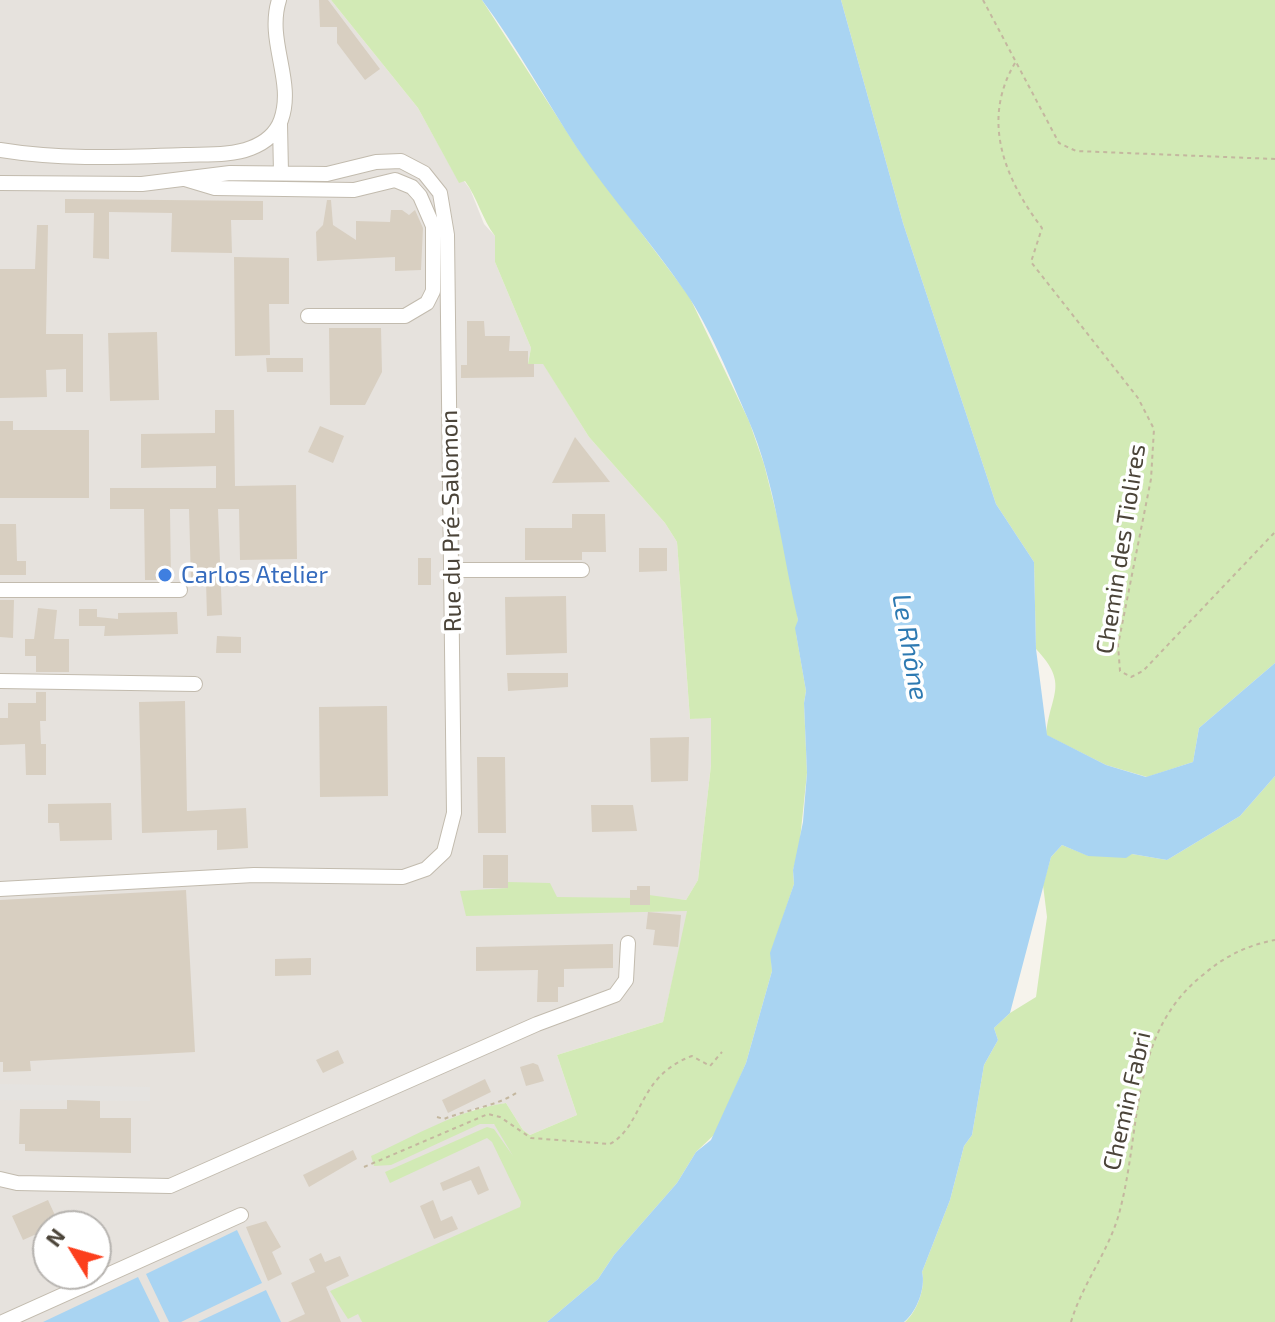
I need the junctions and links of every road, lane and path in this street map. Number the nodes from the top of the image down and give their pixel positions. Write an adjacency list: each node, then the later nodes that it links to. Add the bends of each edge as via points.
1 (279, 0): 4 (street, via 273,17 284,86)
2 (983, 0): 3 (path)
3 (1015, 63): 6 (path, via 1065,147); 11 (path, Chemin des Tiolires, via 999,96 997,129 1019,198 1042,228 1031,262 1138,398 1155,434 1118,645 1120,671 1131,677 1143,671)
4 (280, 124): 5 (street, via 265,141 232,152 44,157); 7 (street)
5 (0, 150)
6 (1275, 159)
7 (281, 173): 8 (street, Rue du Pré-Salomon); 12 (street, Rue du Pré-Salomon, via 335,174 401,161 424,173 440,193 447,235)
8 (184, 179): 9 (street, Rue du Pré-Salomon); 10 (street, via 215,188 318,190 354,190 383,181 404,183 420,196 432,219 433,291 427,303 405,316)
9 (0, 183)
10 (308, 316)
11 (1275, 532)
12 (452, 570): 13 (street); 18 (street, Rue du Pré-Salomon, via 453,826 444,852 426,869 403,877 254,875)
13 (582, 570)
14 (0, 590): 15 (street)
15 (180, 590)
16 (0, 681): 17 (street)
17 (195, 684)
18 (0, 889)
19 (1275, 940): 30 (path, Chemin Fabri, via 1221,960 1182,991 1166,1014 1145,1071 1116,1223)
20 (628, 943): 27 (street, via 626,980 615,995 537,1024 170,1186)
21 (722, 1052): 26 (path, via 710,1066 692,1056 655,1079 622,1135 610,1144 531,1138 488,1114)
22 (519, 1091): 24 (path)
23 (493, 1093): 24 (path)
24 (493, 1102): 25 (path)
25 (437, 1117)
26 (364, 1167)
27 (0, 1179)
28 (241, 1215): 29 (street)
29 (3, 1322)
30 (1071, 1322)

